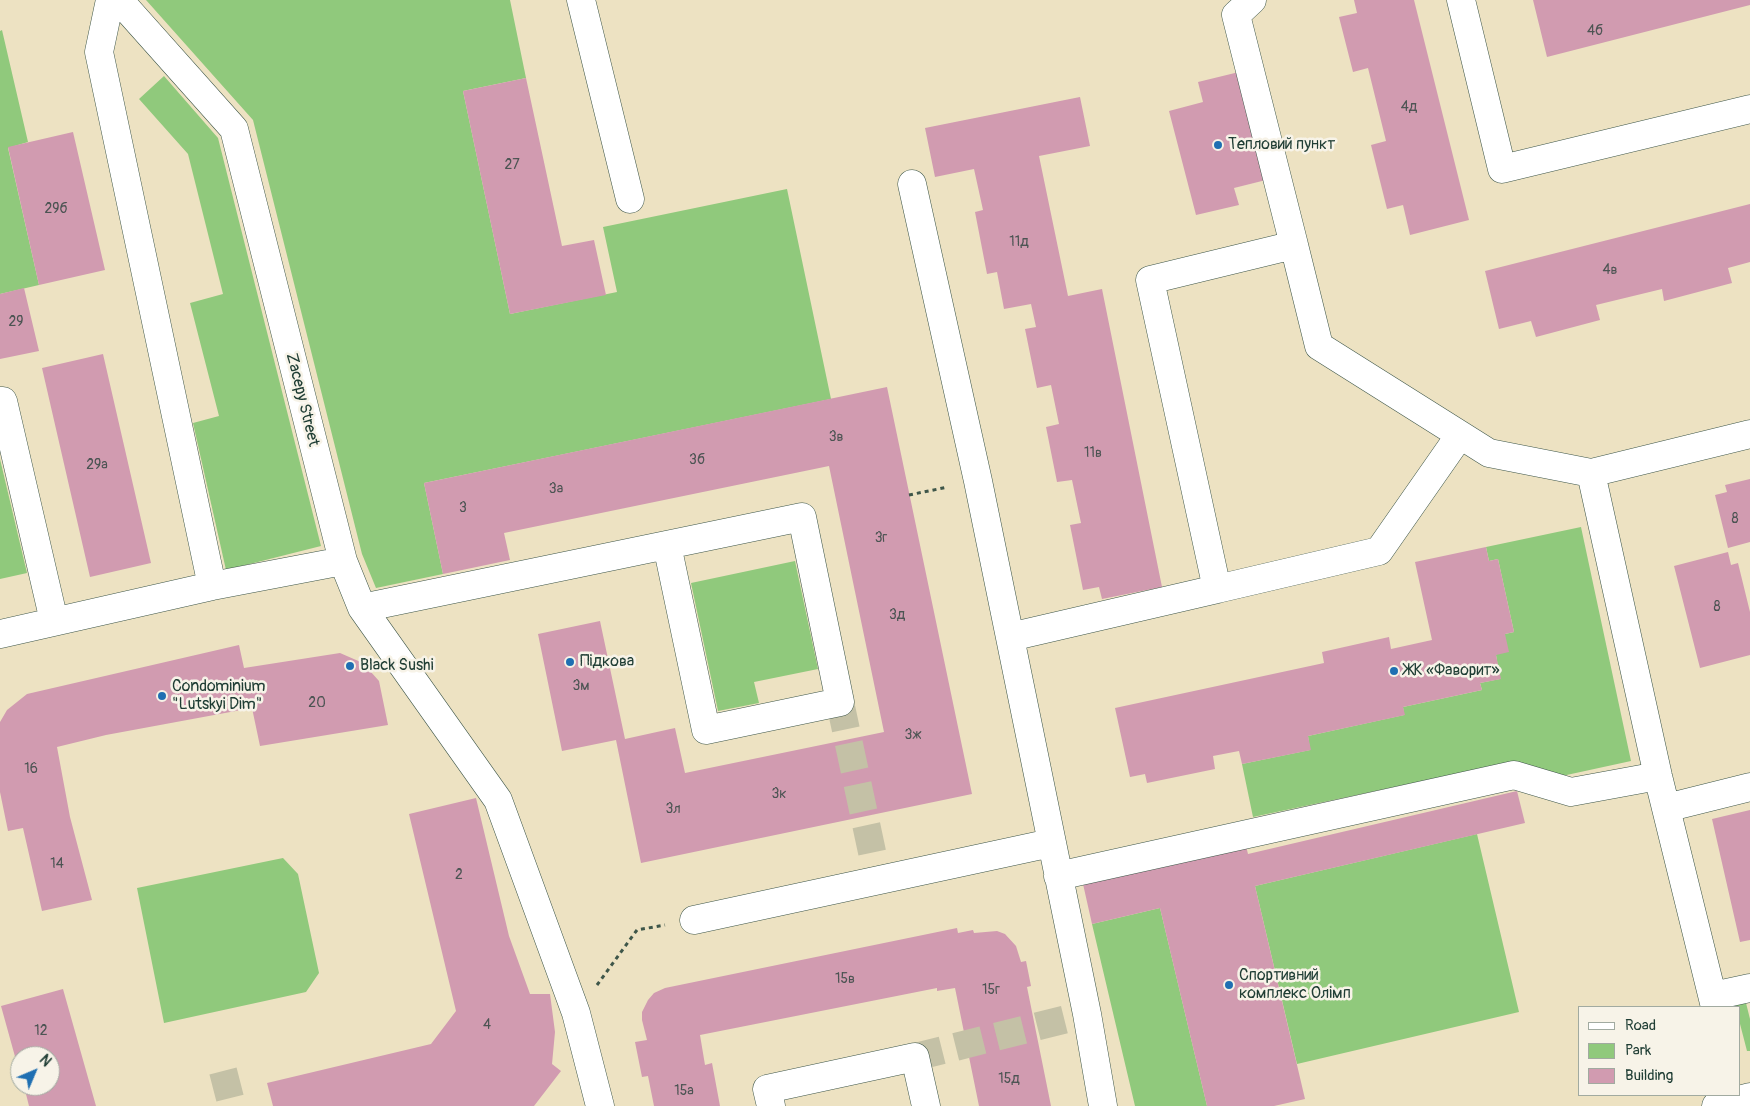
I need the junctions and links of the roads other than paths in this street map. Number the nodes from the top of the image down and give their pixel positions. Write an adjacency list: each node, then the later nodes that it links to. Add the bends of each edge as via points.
1 (110, 0): 16 (street, via 99,52)
2 (119, 0): 15 (street, Zacepy Street, via 234,129)
3 (581, 0): 8 (street)
4 (1461, 0): 6 (street, via 1502,169)
5 (1240, 5): 9 (street)
6 (1750, 109)
7 (912, 184): 21 (street)
8 (630, 199)
9 (1294, 244): 11 (street, via 1319,346); 17 (street, via 1150,280)
10 (0, 402): 19 (street, via 3,401)
11 (1460, 434): 13 (street, via 1489,453); 17 (street, via 1379,551)
12 (1750, 434): 13 (street)
13 (1592, 473): 22 (street)
14 (667, 545): 14 (street, via 802,517 840,702 706,730); 18 (street)
15 (343, 561): 16 (street); 18 (street, Zacepy Street)
16 (212, 586): 19 (street)
17 (1217, 589): 21 (street)
18 (362, 608): 30 (street, Zacepy Street, via 498,800 576,1013)
19 (54, 621): 20 (street)
20 (0, 634)
21 (1010, 637): 25 (street)
22 (1658, 776): 24 (street); 26 (street, via 1571,792 1514,775)
23 (1750, 787): 24 (street)
24 (1666, 808): 29 (street)
25 (1052, 843): 26 (street); 27 (street)
26 (1058, 876): 33 (street)
27 (694, 920)
28 (1750, 988): 29 (street)
29 (1714, 1001)
30 (600, 1106)
31 (771, 1106): 32 (street, via 768,1089 915,1057)
32 (926, 1106)
33 (1103, 1106)

